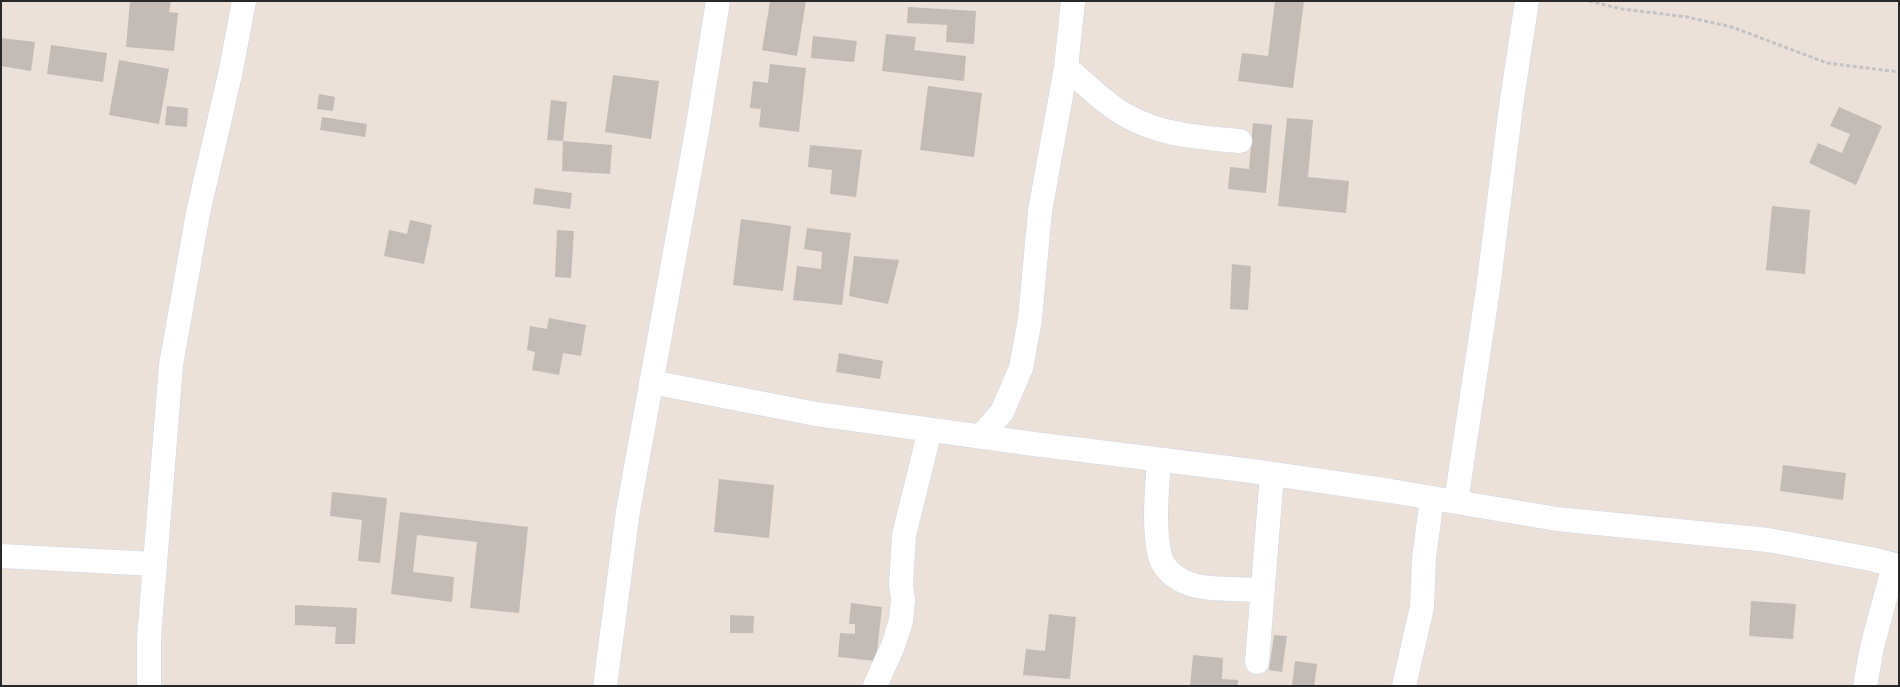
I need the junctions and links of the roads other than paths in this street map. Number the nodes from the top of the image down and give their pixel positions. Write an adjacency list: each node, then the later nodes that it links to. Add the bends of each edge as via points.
1 (244, 1): 15 (street, via 232,70 198,213 170,366)
2 (718, 1): 7 (street)
3 (1074, 1): 5 (street)
4 (1528, 1): 13 (street)
5 (1066, 68): 6 (street, via 1105,102 1154,129 1192,137); 9 (street, via 1040,211 1030,319 1021,368 1002,412)
6 (1240, 141)
7 (651, 382): 8 (street, via 816,414); 20 (street, via 628,511)
8 (930, 430): 9 (street); 21 (street, via 904,535 900,621 894,646)
9 (980, 437): 10 (street)
10 (1159, 460): 11 (street); 17 (street, via 1157,527 1160,557 1169,571 1180,581 1197,586)
11 (1272, 474): 12 (street); 17 (street)
12 (1432, 498): 13 (street); 22 (street, via 1422,607)
13 (1456, 502): 16 (street, via 1556,519 1768,540)
14 (1, 556): 15 (street)
15 (155, 564): 19 (street)
16 (1896, 566): 23 (street)
17 (1263, 590): 18 (street)
18 (1257, 662)
19 (149, 686)
20 (605, 686)
21 (875, 686)
22 (1404, 686)
23 (1864, 686)

